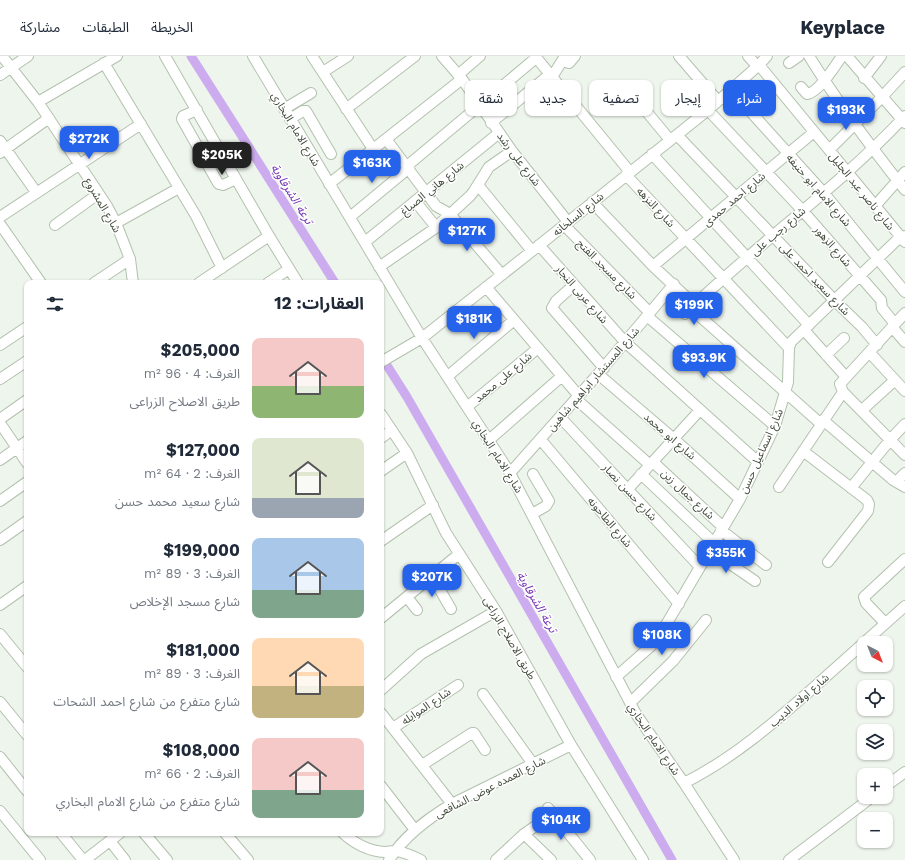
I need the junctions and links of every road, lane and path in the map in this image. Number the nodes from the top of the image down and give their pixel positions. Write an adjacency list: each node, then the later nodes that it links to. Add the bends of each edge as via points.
1 (2, 56): 25 (street, شارع المشروع)
2 (28, 56): 25 (street)
3 (117, 56): 22 (street)
4 (165, 56): 46 (street)
5 (312, 56): 26 (street)
6 (348, 56): 26 (street)
7 (416, 56): 45 (street)
8 (442, 56): 30 (street, شارع على رشد)
9 (574, 56): 21 (street, via 569,64)
10 (680, 56): 40 (street)
11 (748, 56): 24 (street, شارع ناصر عبد الجليل)
12 (767, 56): 24 (street, شارع السلخانه)
13 (799, 56): 23 (street)
14 (809, 56): 34 (street)
15 (842, 56): 34 (street)
16 (847, 56): 31 (street)
17 (881, 56): 31 (street)
18 (535, 57): 29 (street, شارع النزهه); 32 (street)
19 (257, 58): 44 (street, شارع الامام البخاري)
20 (474, 58): 30 (street)
21 (563, 58): 29 (street)
22 (104, 63): 41 (street); 58 (street)
23 (789, 63)
24 (758, 66): 33 (street, شارع السلخانه); 60 (street, شارع ناصر عبد الجليل)
25 (11, 67): 28 (street); 41 (street, شارع المشروع)
26 (323, 72): 45 (street)
27 (905, 72): 39 (street)
28 (0, 75)
29 (551, 76): 57 (street); 77 (street, شارع النزهه)
30 (460, 77): 35 (street, شارع على رشد); 63 (street)
31 (864, 78): 39 (street)
32 (509, 80)
33 (742, 80)
34 (824, 81): 36 (street, via 809,94); 43 (street)
35 (465, 84)
36 (802, 87)
37 (311, 92): 44 (street)
38 (723, 97): 40 (street, شارع السلخانه)
39 (882, 97): 56 (street); 59 (street)
40 (718, 101): 42 (street, شارع السلخانه)
41 (38, 102): 54 (street, شارع المشروع)
42 (715, 104)
43 (840, 104): 53 (street); 59 (street)
44 (284, 109): 55 (street, شارع الامام البخاري)
45 (346, 109): 65 (street)
46 (197, 110): 78 (street); 78 (street, via 183,116 182,119 218,183 223,185)
47 (468, 116): 73 (street)
48 (486, 116): 57 (street, شارع على رشد)
49 (652, 116): 62 (street, شارع سعيد احمد على)
50 (701, 116): 62 (street, شارع السلخانه)
51 (714, 116): 74 (street, شارع الزهور)
52 (755, 116): 69 (street, شارع الامام ابو حنيفه)
53 (826, 117)
54 (49, 118): 64 (street); 72 (street, شارع المشروع)
55 (290, 119): 70 (street, via 306,111); 80 (street, شارع الامام البخاري)
56 (904, 119): 66 (street, شارع رجب على)
57 (491, 123): 61 (street, شارع على رشد)
58 (141, 124): 72 (street); 82 (street)
59 (855, 124): 66 (street); 67 (street)
60 (814, 132): 67 (street, شارع ناصر عبد الجليل); 69 (street, شارع احمد حمدى)
61 (499, 133): 68 (street, شارع على رشد); 85 (street, شارع هاني الصباغ)
62 (674, 138): 71 (street, شارع السلخانه); 88 (street, شارع سعيد احمد على)
63 (386, 139): 65 (street); 73 (street)
64 (2, 148): 84 (street)
65 (373, 149): 80 (street)
66 (872, 149): 75 (street, شارع رجب على); 79 (street)
67 (829, 150): 75 (street, شارع ناصر عبد الجليل)
68 (512, 151): 81 (street, via 489,167); 98 (street, شارع على رشد)
69 (788, 153): 74 (street, شارع احمد حمدى); 86 (street, شارع الامام ابو حنيفه)
70 (331, 154)
71 (652, 154): 77 (street, شارع السلخانه); 96 (street)
72 (79, 164): 84 (street); 87 (street, شارع المشروع)
73 (408, 167): 85 (street); 95 (street)
74 (766, 172): 88 (street, شارع احمد حمدى); 92 (street, شارع الزهور)
75 (846, 172): 86 (street, شارع رجب على); 91 (street, شارع ناصر عبد الجليل)
76 (905, 172): 79 (street)
77 (628, 173): 90 (street, شارع السلخانه); 103 (street, شارع النزهه)
78 (236, 178): 102 (street)
79 (898, 180): 83 (street); 91 (street)
80 (329, 184): 95 (street, شارع الامام البخاري)
81 (478, 184): 93 (street, via 470,196); 106 (street, شارع عربى النجار)
82 (179, 188): 97 (street); 112 (street)
83 (905, 190)
84 (36, 192): 94 (street)
85 (426, 192): 89 (street, شارع هاني الصباغ); 93 (street, via 436,206)
86 (823, 192): 92 (street, شارع رجب على); 109 (street, شارع الامام ابو حنيفه)
87 (98, 194): 97 (street, شارع المشروع); 99 (street)
88 (736, 197): 96 (street, شارع احمد حمدى); 101 (street, شارع سعيد احمد على)
89 (415, 201): 100 (street); 105 (street, شارع هاني الصباغ)
90 (592, 202): 98 (street, شارع السلخانه); 110 (street)
91 (875, 206): 104 (street, شارع ناصر عبد الجليل)
92 (802, 210): 101 (street, شارع رجب على); 115 (street, شارع الزهور)
93 (450, 214): 100 (street); 114 (street)
94 (0, 217): 117 (street)
95 (350, 217): 105 (street, شارع الامام البخاري)
96 (711, 218): 103 (street, شارع احمد حمدى); 108 (street)
97 (116, 223): 107 (street, شارع المشروع)
98 (566, 223): 106 (street, شارع السلخانه); 129 (street, شارع مسجد الفتح)
99 (55, 225)
100 (436, 227): 111 (street)
101 (773, 235): 108 (street, شارع رجب على); 127 (street, شارع سعيد احمد على)
102 (269, 236): 112 (street); 113 (street)
103 (686, 238): 110 (street, شارع احمد حمدى); 116 (street, شارع النزهه)
104 (904, 239): 109 (street)
105 (365, 242): 111 (street, شارع الامام البخاري)
106 (536, 248): 114 (street, شارع السلخانه); 124 (street, شارع عربى النجار)
107 (130, 259): 118 (street); 119 (street, شارع المشروع)
108 (746, 259): 116 (street, شارع رجب على); 133 (street)
109 (878, 259): 115 (street); 126 (street, شارع الامام ابو حنيفه)
110 (653, 266): 123 (street)
111 (379, 267): 135 (street, شارع الامام البخاري)
112 (222, 268): 120 (street)
113 (289, 268): 121 (street); 122 (street)
114 (502, 275): 125 (street, شارع السلخانه)
115 (860, 276): 127 (street); 132 (street, شارع الزهور, via 881,300 882,308)
116 (723, 279): 128 (street, شارع رجب على); 142 (street, شارع النزهه)
117 (39, 280)
118 (98, 280)
119 (133, 280)
120 (204, 280)
121 (272, 280)
122 (296, 280)
123 (674, 284): 128 (street, via 685,296); 129 (street, شارع المستشار ابراهيم شاهين)
124 (574, 285): 137 (street, شارع عربى النجار); 147 (street, شارع ابو محمد, via 552,308)
125 (486, 287): 131 (street, شارع جمال زين); 135 (street, شارع السلخانه)
126 (905, 292)
127 (835, 301): 133 (street); 140 (street, شارع سعيد احمد على)
128 (688, 311): 154 (street)
129 (648, 314): 137 (street, شارع المستشار ابراهيم شاهين); 166 (street, شارع مسجد الفتح)
130 (905, 314): 132 (street)
131 (514, 320): 141 (street, شارع جمال زين); 148 (street)
132 (894, 325): 138 (street, شارع الزهور); 140 (street)
133 (807, 328): 142 (street, via 791,342); 144 (street)
134 (24, 329): 139 (street)
135 (422, 338): 145 (street, شارع السلخانه); 148 (street, شارع الامام البخاري)
136 (844, 338): 144 (street)
137 (625, 342): 147 (street, شارع المستشار ابراهيم شاهين); 158 (street, شارع عربى النجار)
138 (905, 342)
139 (0, 345)
140 (877, 345): 143 (street)
141 (538, 348): 149 (street, شارع جمال زين); 157 (street, شارع على محمد)
142 (789, 348): 154 (street, شارع اسماعيل حسن)
143 (870, 353): 151 (street); 152 (street)
144 (826, 355): 152 (street)
145 (384, 360)
146 (24, 363): 150 (street)
147 (601, 371): 155 (street, شارع المستشار ابراهيم شاهين); 169 (street, شارع ابو محمد)
148 (448, 376): 157 (street, شارع الامام البخاري)
149 (562, 376): 155 (street, شارع جمال زين); 170 (street)
150 (0, 379)
151 (895, 380): 153 (street); 159 (street)
152 (843, 384): 159 (street); 163 (street)
153 (905, 391)
154 (786, 394): 163 (street); 166 (street, شارع اسماعيل حسن)
155 (577, 398): 160 (street, شارع المستشار ابراهيم شاهين); 181 (street, شارع جمال زين)
156 (24, 402): 162 (street)
157 (467, 407): 170 (street, شارع الامام البخاري)
158 (700, 410): 169 (street); 180 (street, شارع عربى النجار)
159 (862, 410): 172 (street)
160 (560, 417): 171 (street, شارع المستشار ابراهيم شاهين); 192 (street, شارع حسن نصار)
161 (384, 418): 167 (street, طريق الاصلاح الزراعى)
162 (0, 419)
163 (822, 422): 175 (street); 182 (street)
164 (0, 423): 174 (street)
165 (905, 424): 172 (street)
166 (775, 426): 180 (street, شارع اسماعيل حسن)
167 (392, 430): 168 (street); 176 (street, طريق الاصلاح الزراعى)
168 (384, 436)
169 (674, 439): 181 (street); 193 (street, شارع ابو محمد)
170 (489, 440): 185 (street, شارع الامام البخاري)
171 (540, 440): 185 (street, شارع المستشار ابراهيم شاهين); 211 (street, شارع الطاحونه)
172 (890, 440): 177 (street); 182 (street)
173 (24, 443): 174 (street)
174 (16, 448): 178 (street); 179 (street)
175 (803, 451): 190 (street); 191 (street)
176 (407, 453): 183 (street); 195 (street, طريق الاصلاح الزراعى)
177 (905, 455)
178 (24, 459)
179 (0, 460)
180 (758, 462): 193 (street, شارع اسماعيل حسن)
181 (652, 463): 187 (street); 198 (street, شارع جمال زين)
182 (872, 463): 189 (street); 191 (street)
183 (384, 469)
184 (905, 472): 189 (street)
185 (510, 473): 196 (street, شارع الامام البخاري)
186 (533, 474): 196 (street, via 549,501 546,506)
187 (641, 474): 192 (street); 201 (street)
188 (24, 484): 194 (street)
189 (901, 484)
190 (779, 486)
191 (851, 488): 204 (street, via 870,504 868,511)
192 (628, 489): 206 (street, شارع حسن نصار)
193 (740, 499): 198 (street, شارع اسماعيل حسن)
194 (0, 501)
195 (433, 505): 200 (street); 202 (street, طريق الاصلاح الزراعى)
196 (532, 514): 222 (street, شارع الامام البخاري)
197 (24, 522): 199 (street)
198 (722, 529): 201 (street, شارع اسماعيل حسن); 205 (street, شارع جمال زين)
199 (0, 540)
200 (384, 540)
201 (712, 546): 206 (street, شارع اسماعيل حسن); 208 (street)
202 (459, 554): 207 (street); 216 (street, طريق الاصلاح الزراعى)
203 (905, 558): 219 (street, via 864,598)
204 (828, 562)
205 (766, 565)
206 (700, 567): 211 (street, شارع اسماعيل حسن)
207 (432, 576): 210 (street); 214 (street)
208 (754, 581)
209 (24, 588): 212 (street)
210 (407, 597): 215 (street); 217 (street)
211 (679, 604): 222 (street, شارع اسماعيل حسن, via 656,640)
212 (0, 605)
213 (905, 606): 219 (street, شارع اولاد الديب)
214 (451, 609)
215 (416, 610)
216 (496, 611): 224 (street, via 421,654); 231 (street, طريق الاصلاح الزراعى)
217 (384, 616)
218 (706, 620): 227 (street, via 673,661)
219 (885, 624): 238 (street, شارع اولاد الديب, via 778,719 711,769)
220 (0, 634): 221 (street)
221 (24, 663)
222 (616, 677): 227 (street, شارع الامام البخاري)
223 (458, 685): 229 (street, شارع الموايله)
224 (384, 687)
225 (483, 694): 234 (street)
226 (0, 702): 230 (street)
227 (630, 703): 238 (street, شارع الامام البخاري)
228 (384, 716): 229 (street)
229 (393, 728): 235 (street)
230 (24, 731)
231 (571, 745): 234 (street, شارع العمده عوض الشافعى); 262 (street, طريق الاصلاح الزراعى)
232 (485, 750): 235 (street, via 472,733)
233 (0, 757): 239 (street)
234 (533, 764): 241 (street, شارع العمده عوض الشافعى)
235 (422, 765): 241 (street)
236 (905, 772): 237 (street)
237 (893, 781)
238 (684, 783): 263 (street, شارع الامام البخاري)
239 (24, 787)
240 (384, 790): 244 (street)
241 (452, 804): 244 (street, شارع العمده عوض الشافعى)
242 (863, 804): 264 (street)
243 (0, 811): 253 (street)
244 (415, 830): 251 (street, شارع العمده عوض الشافعى)
245 (524, 834): 252 (street); 260 (street); 261 (street, via 550,811)
246 (64, 836): 254 (street)
247 (112, 836): 254 (street); 255 (street)
248 (147, 836): 256 (street)
249 (228, 836): 257 (street)
250 (347, 836): 251 (street, via 356,844 371,850)
251 (395, 851): 258 (street, شارع العمده عوض الشافعى); 259 (street)
252 (500, 859)
253 (40, 860)
254 (84, 860)
255 (125, 860)
256 (167, 860)
257 (248, 860)
258 (389, 860)
259 (421, 860)
260 (551, 860)
261 (590, 860)
262 (643, 860)
263 (734, 860)
264 (788, 860)

